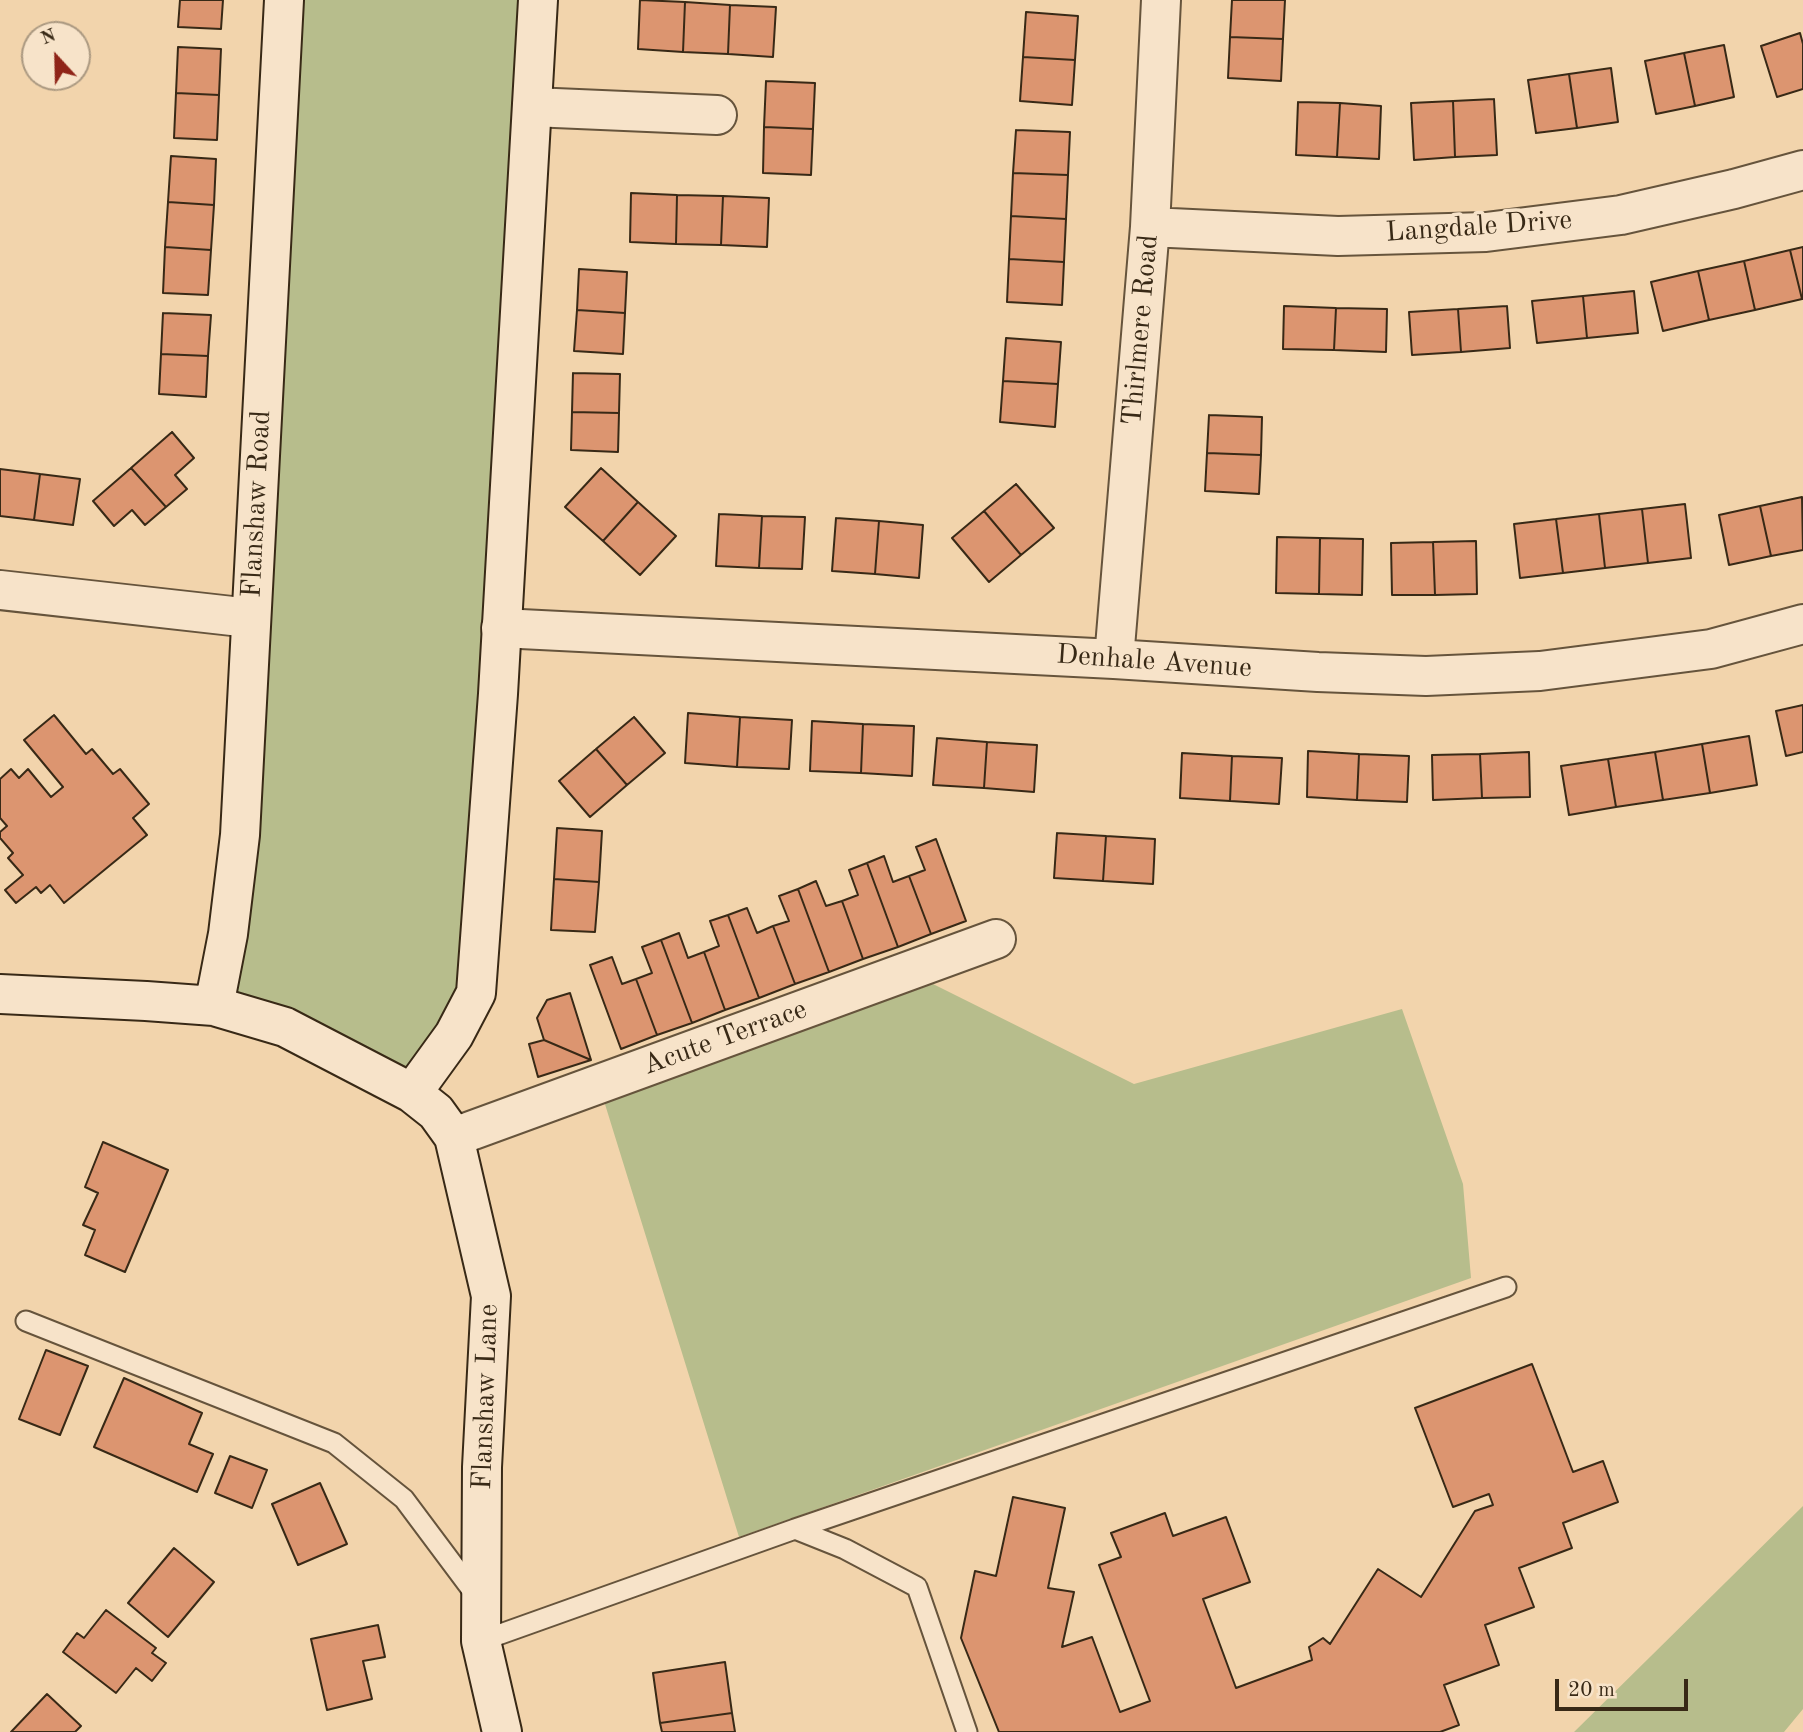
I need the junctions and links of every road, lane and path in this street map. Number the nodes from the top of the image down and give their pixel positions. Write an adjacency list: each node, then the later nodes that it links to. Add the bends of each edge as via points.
1 (284, 0): 9 (street, Flanshaw Road)
2 (538, 0): 4 (street)
3 (1161, 0): 7 (street, Thirlmere Road)
4 (532, 107): 5 (street); 11 (street)
5 (717, 115)
6 (1803, 170): 7 (street, Langdale Drive, via 1621,215 1486,232 1338,236)
7 (1150, 227): 12 (street, Thirlmere Road)
8 (0, 590): 9 (street)
9 (250, 618): 15 (street, Flanshaw Road, via 240,835)
10 (1803, 624): 12 (street, Denhale Avenue, via 1711,649 1539,671 1426,676 1318,673)
11 (501, 628): 12 (street, Denhale Avenue); 16 (street, via 476,993 454,1035)
12 (1114, 659)
13 (996, 939): 17 (street, Acute Terrace)
14 (0, 995): 15 (street, Flanshaw Lane)
15 (214, 1006): 16 (street, Flanshaw Lane, via 285,1027)
16 (412, 1093): 17 (street, Flanshaw Lane, via 436,1112)
17 (454, 1137): 21 (street, Flanshaw Lane, via 491,1296)
18 (1506, 1287): 20 (lane)
19 (26, 1321): 21 (lane, via 334,1443 404,1499)
20 (795, 1530): 22 (lane); 24 (lane, via 845,1549 917,1587)
21 (481, 1601): 22 (street, Flanshaw Lane)
22 (481, 1641): 23 (street, Flanshaw Lane)
23 (502, 1732)
24 (967, 1732)

